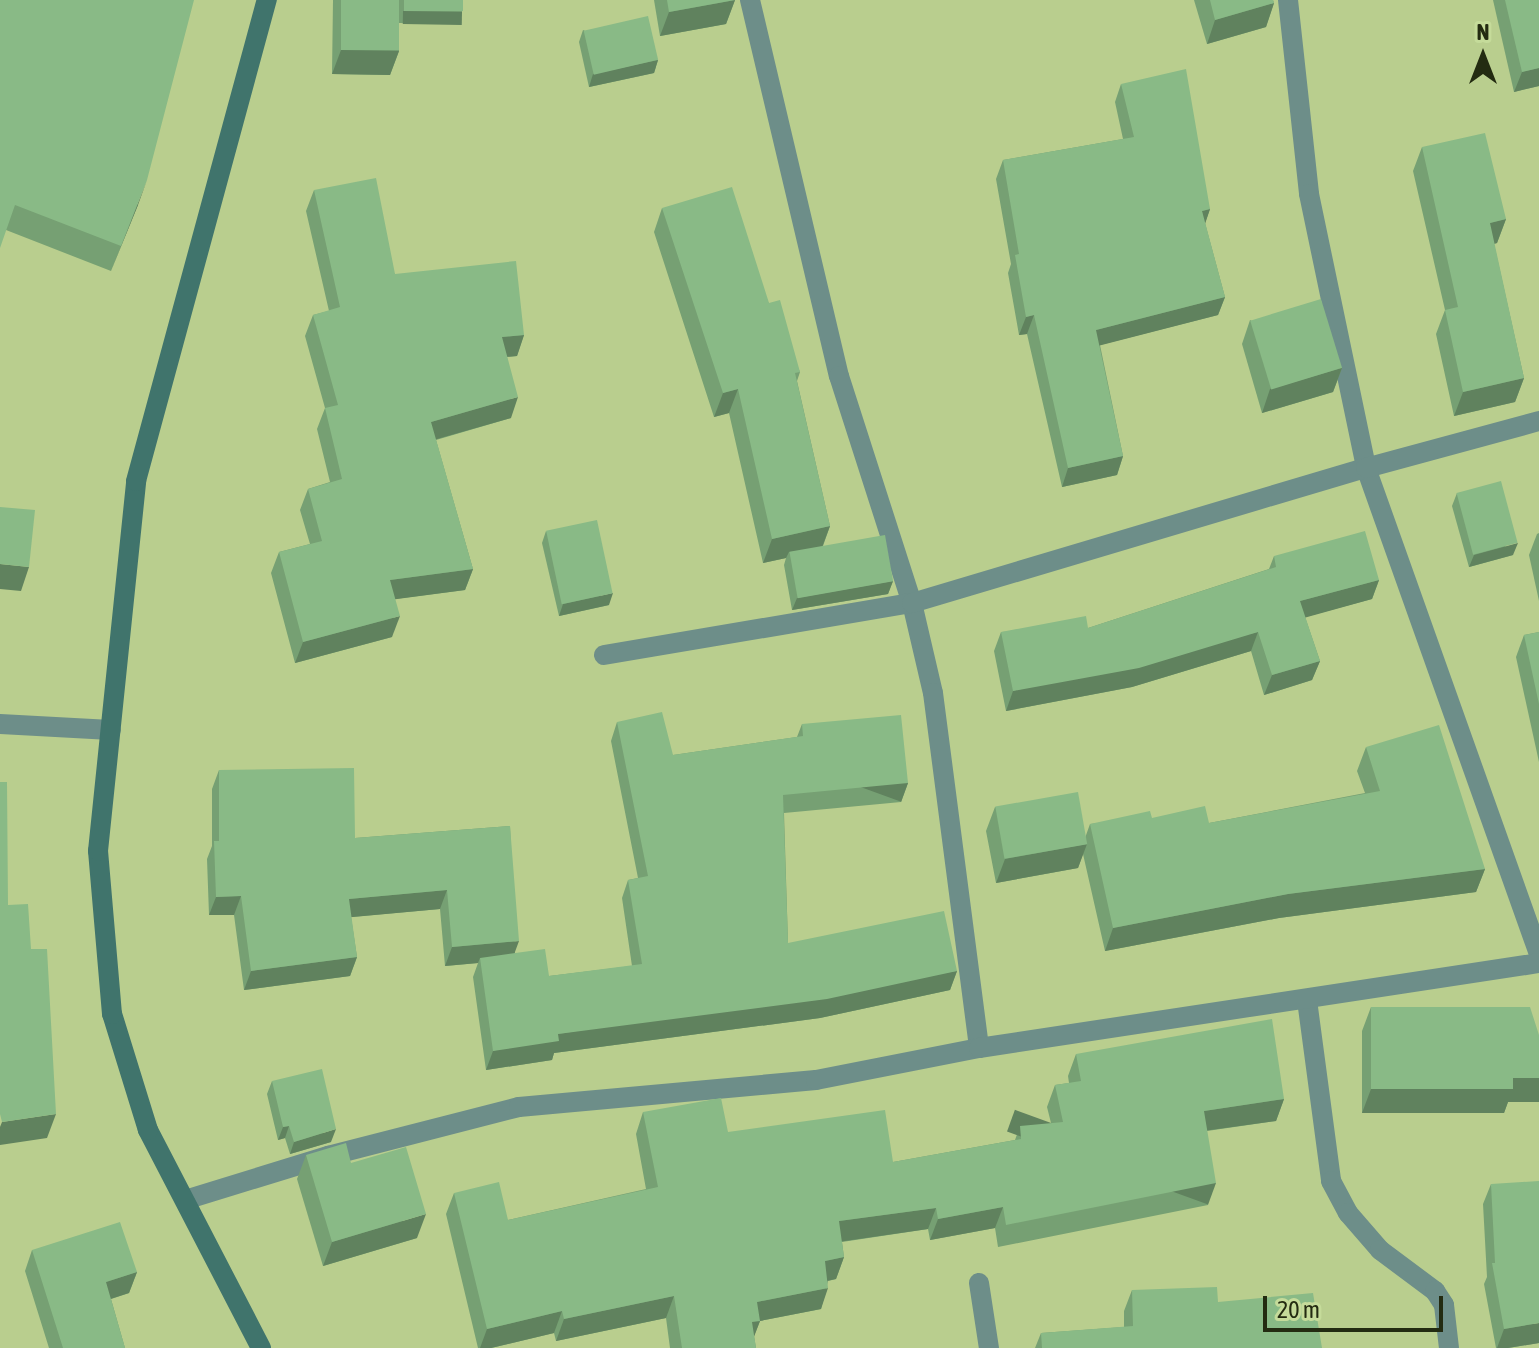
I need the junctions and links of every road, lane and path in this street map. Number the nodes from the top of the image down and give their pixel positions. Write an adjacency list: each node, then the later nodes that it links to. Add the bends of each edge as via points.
1 (267, 0): 9 (main road, via 136,481)
2 (750, 0): 6 (street, via 839,376)
3 (1288, 0): 5 (street, via 1309,194)
4 (1539, 421): 5 (street)
5 (1366, 468): 6 (street); 10 (street)
6 (912, 603): 7 (street); 13 (street, via 933,693)
7 (604, 655)
8 (0, 724): 9 (street)
9 (111, 730): 14 (main road, via 98,851 112,1014 148,1130)
10 (1539, 954)
11 (1539, 963): 12 (street)
12 (1307, 1000): 13 (street); 18 (street, via 1331,1181 1348,1213 1380,1250 1435,1291 1444,1305)
13 (979, 1048): 14 (street, via 816,1080 519,1107 328,1156)
14 (185, 1200): 16 (main road)
15 (979, 1283): 17 (street)
16 (261, 1348)
17 (989, 1348)
18 (1449, 1348)

